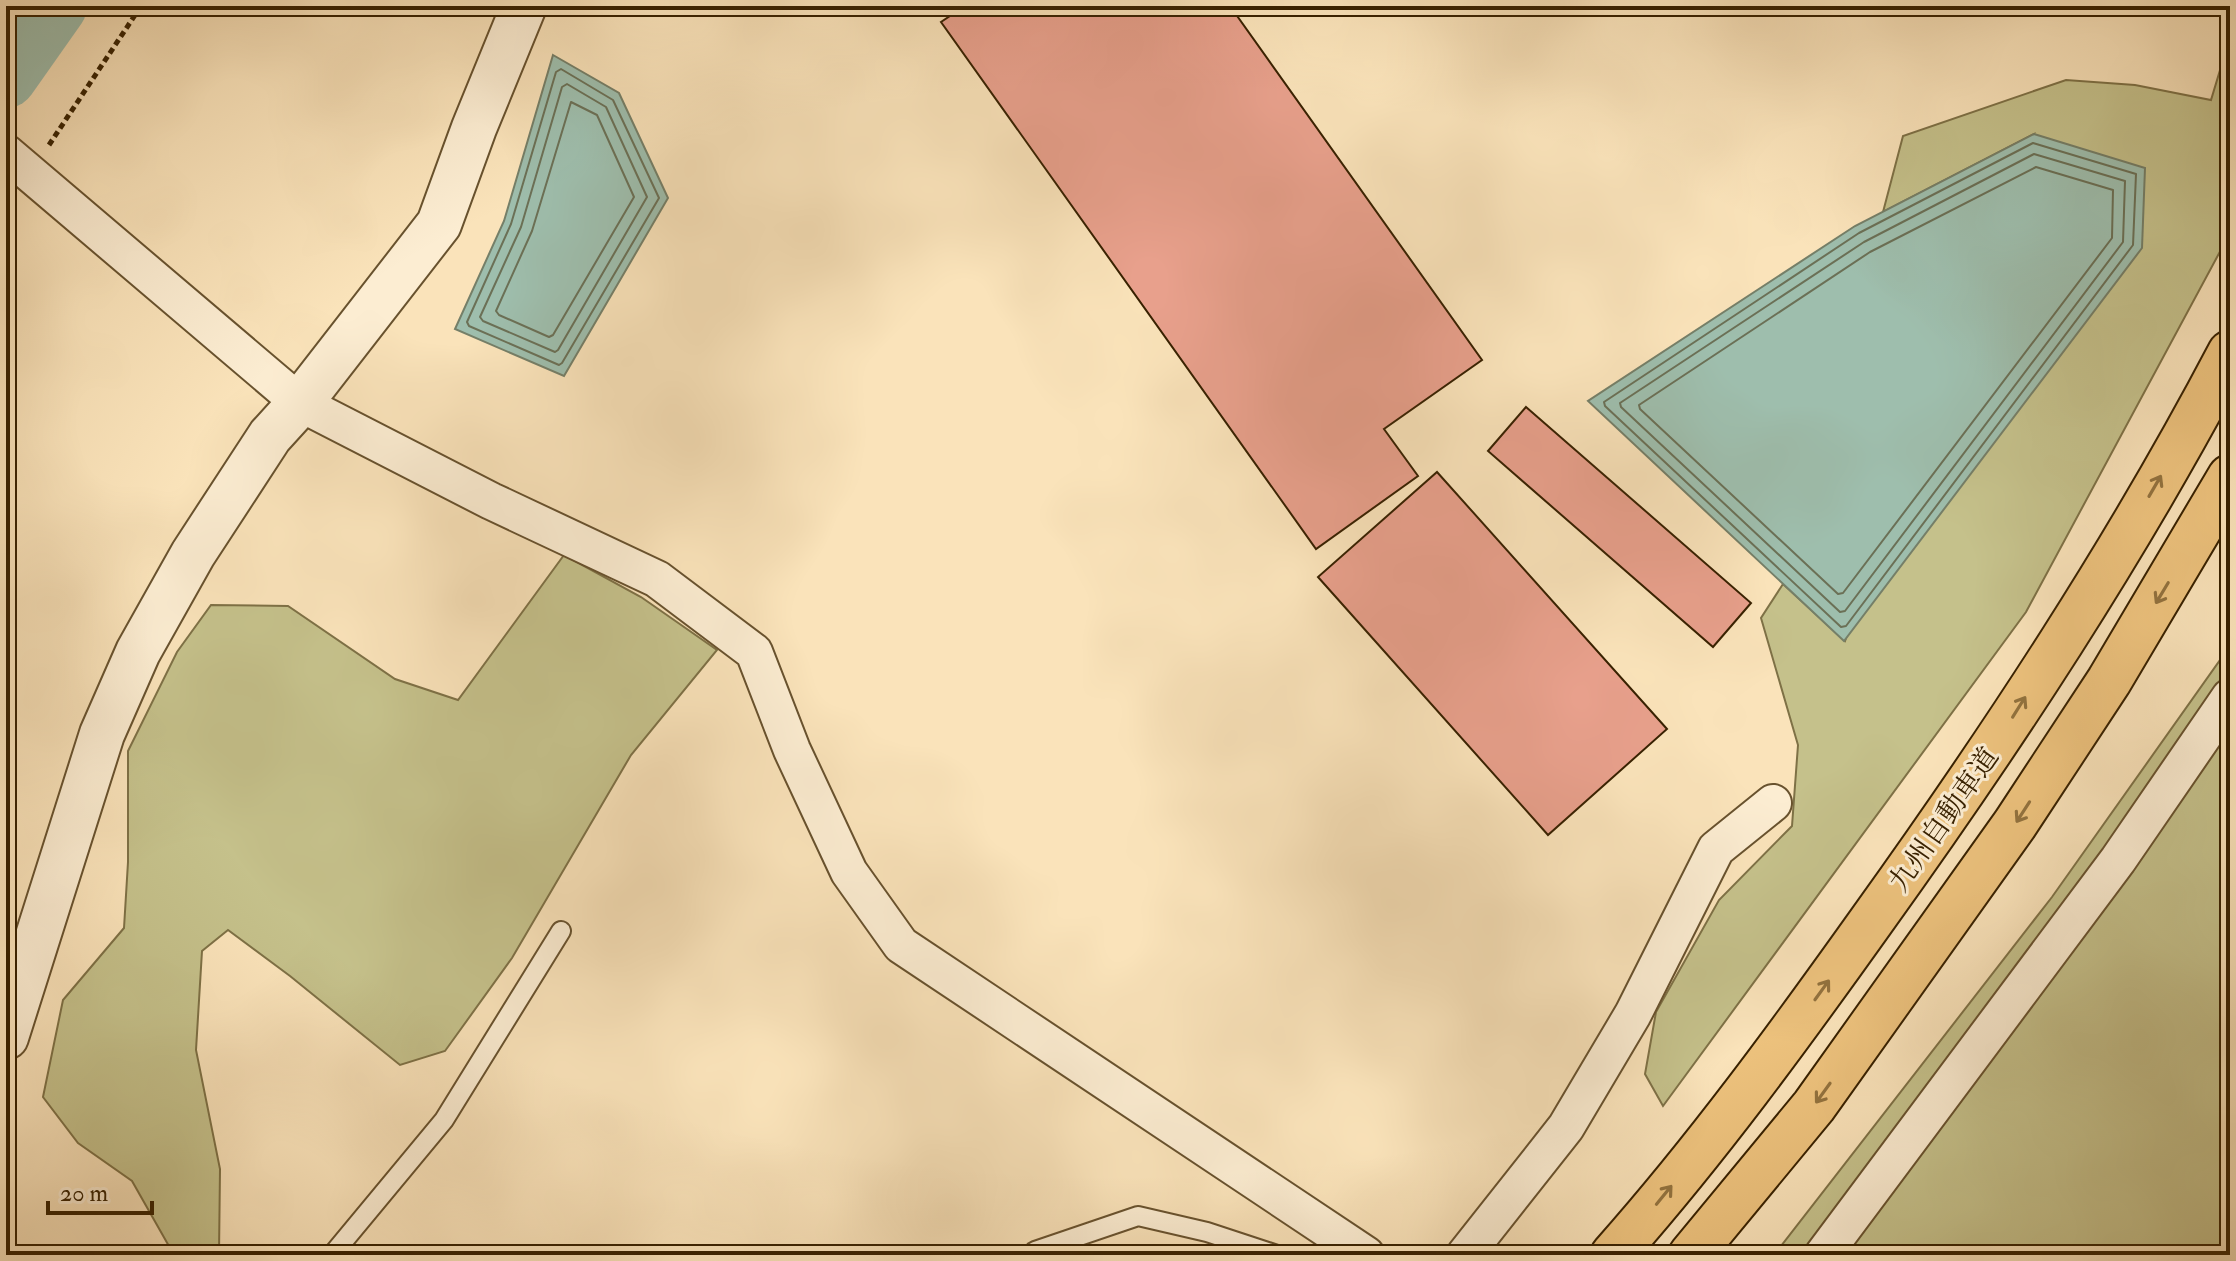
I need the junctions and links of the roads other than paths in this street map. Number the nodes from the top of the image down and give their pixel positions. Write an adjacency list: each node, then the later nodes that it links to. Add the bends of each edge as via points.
1 (524, 6): 4 (street, via 439,224)
2 (18, 163): 4 (street)
3 (2230, 353): 15 (highway, 九州自動車道, one-way to 3, via 1770,1062 1973,779 2116,553)
4 (300, 403): 9 (street, via 270,436 201,541 138,652 102,734); 10 (street, via 657,579 754,652 849,872 901,945 1146,1106)
5 (2230, 477): 16 (highway, one-way to 16, via 2116,669 2015,824 1814,1106)
6 (2230, 697): 17 (street, via 2118,860)
7 (1773, 803): 14 (street, via 1716,849 1633,1014 1566,1127)
8 (561, 931): 11 (lane, via 444,1120)
9 (6, 1037)
10 (1353, 1252)
11 (332, 1255)
12 (1033, 1255): 13 (lane, via 1138,1216)
13 (1277, 1255)
14 (1465, 1255)
15 (1613, 1255)
16 (1691, 1255)
17 (1823, 1255)

